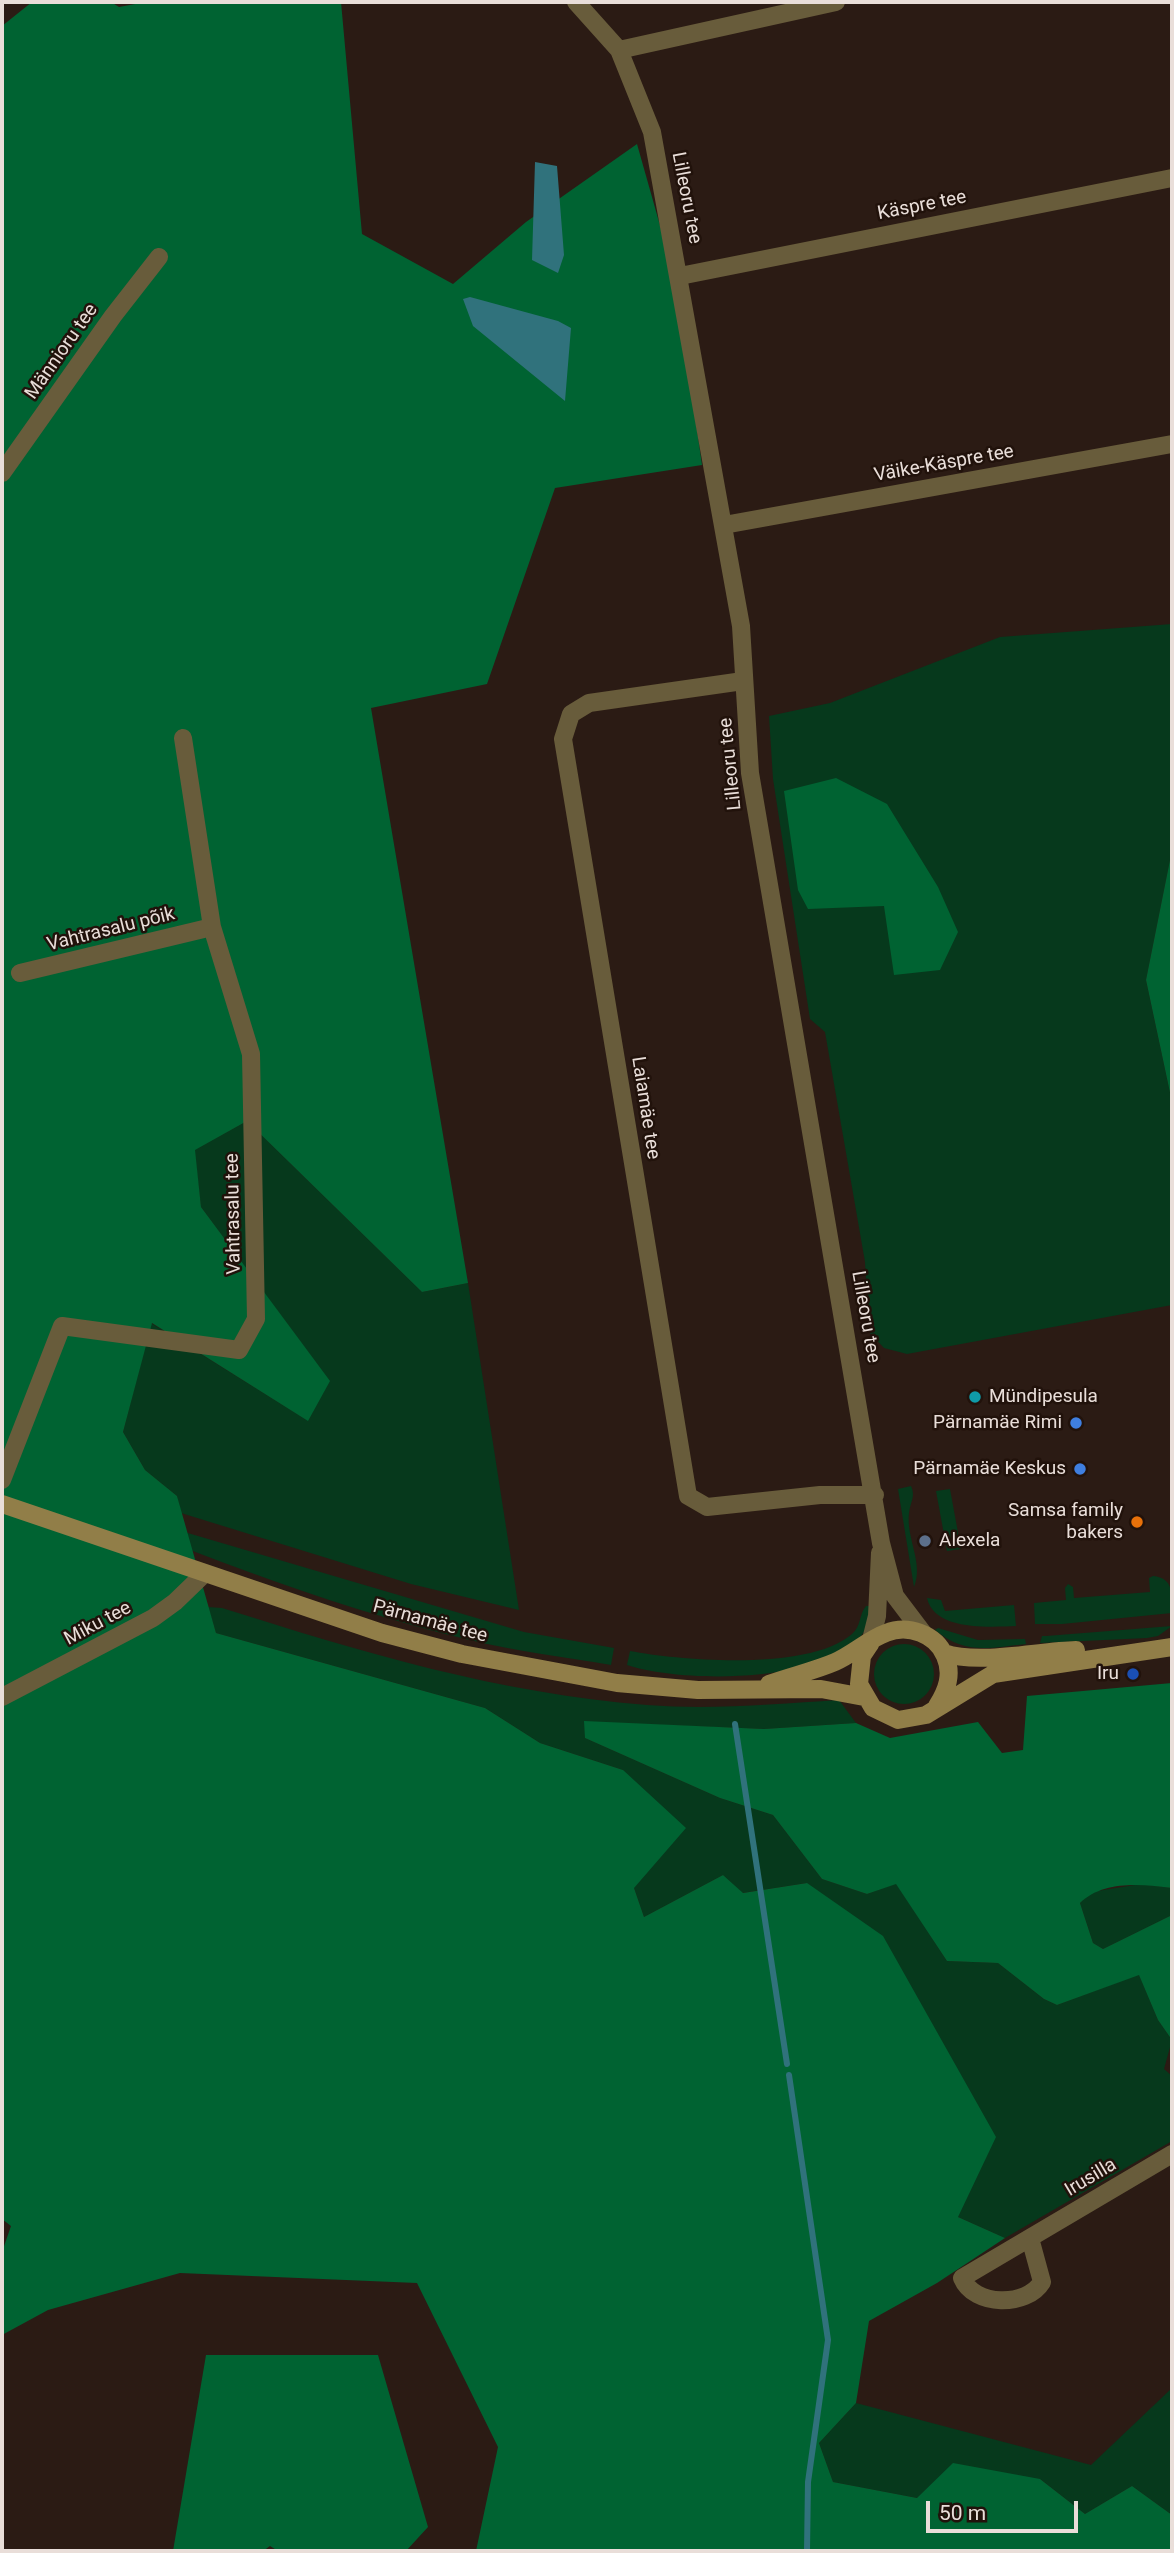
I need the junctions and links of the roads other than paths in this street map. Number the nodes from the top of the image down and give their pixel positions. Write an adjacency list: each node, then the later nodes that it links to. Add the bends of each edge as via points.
1 (576, 2): 3 (street, Lilleoru tee)
2 (836, 2): 3 (street)
3 (620, 50): 6 (street, Lilleoru tee, via 652,132)
4 (1172, 178): 6 (street, Käspre tee)
5 (159, 257): 8 (street, Männioru tee)
6 (680, 276): 9 (street, Lilleoru tee)
7 (1172, 444): 9 (street, Väike-Käspre tee)
8 (2, 473)
9 (724, 525): 10 (street, Lilleoru tee, via 741,626)
10 (743, 681): 15 (street, Lilleoru tee, via 750,773); 15 (street, Laiamäe tee, via 589,704 571,714 563,739 565,752 688,1496 707,1507 820,1494)
11 (183, 738): 12 (street, Vahtrasalu tee)
12 (212, 927): 13 (street, Vahtrasalu põik); 14 (street, Vahtrasalu tee, via 251,1054 256,1319 239,1350 62,1326)
13 (20, 973)
14 (2, 1479)
15 (875, 1495): 17 (street, Lilleoru tee)
16 (2, 1504): 18 (main road, Pärnamäe tee)
17 (881, 1543): 19 (street, Lilleoru tee, via 895,1596); 20 (street, Lilleoru tee, via 877,1616)
18 (204, 1574): 24 (main road, Pärnamäe tee, via 382,1633 546,1672 671,1688); 25 (street, Miku tee, via 153,1618)
19 (923, 1633): 20 (main road, via 904,1629 886,1633); 23 (main road)
20 (870, 1644): 24 (main road, via 828,1665); 26 (main road, via 858,1670)
21 (1172, 1647): 22 (main road)
22 (1129, 1651): 23 (main road, via 1035,1651 975,1659); 27 (main road, via 992,1674)
23 (944, 1654): 27 (main road, via 949,1681)
24 (754, 1689): 26 (main road, Pärnamäe tee, via 821,1689)
25 (2, 1697)
26 (864, 1697): 27 (main road, via 873,1708 898,1720 926,1714)
27 (937, 1706)
28 (1172, 2154): 29 (street, Irusilla)
29 (1030, 2238)

